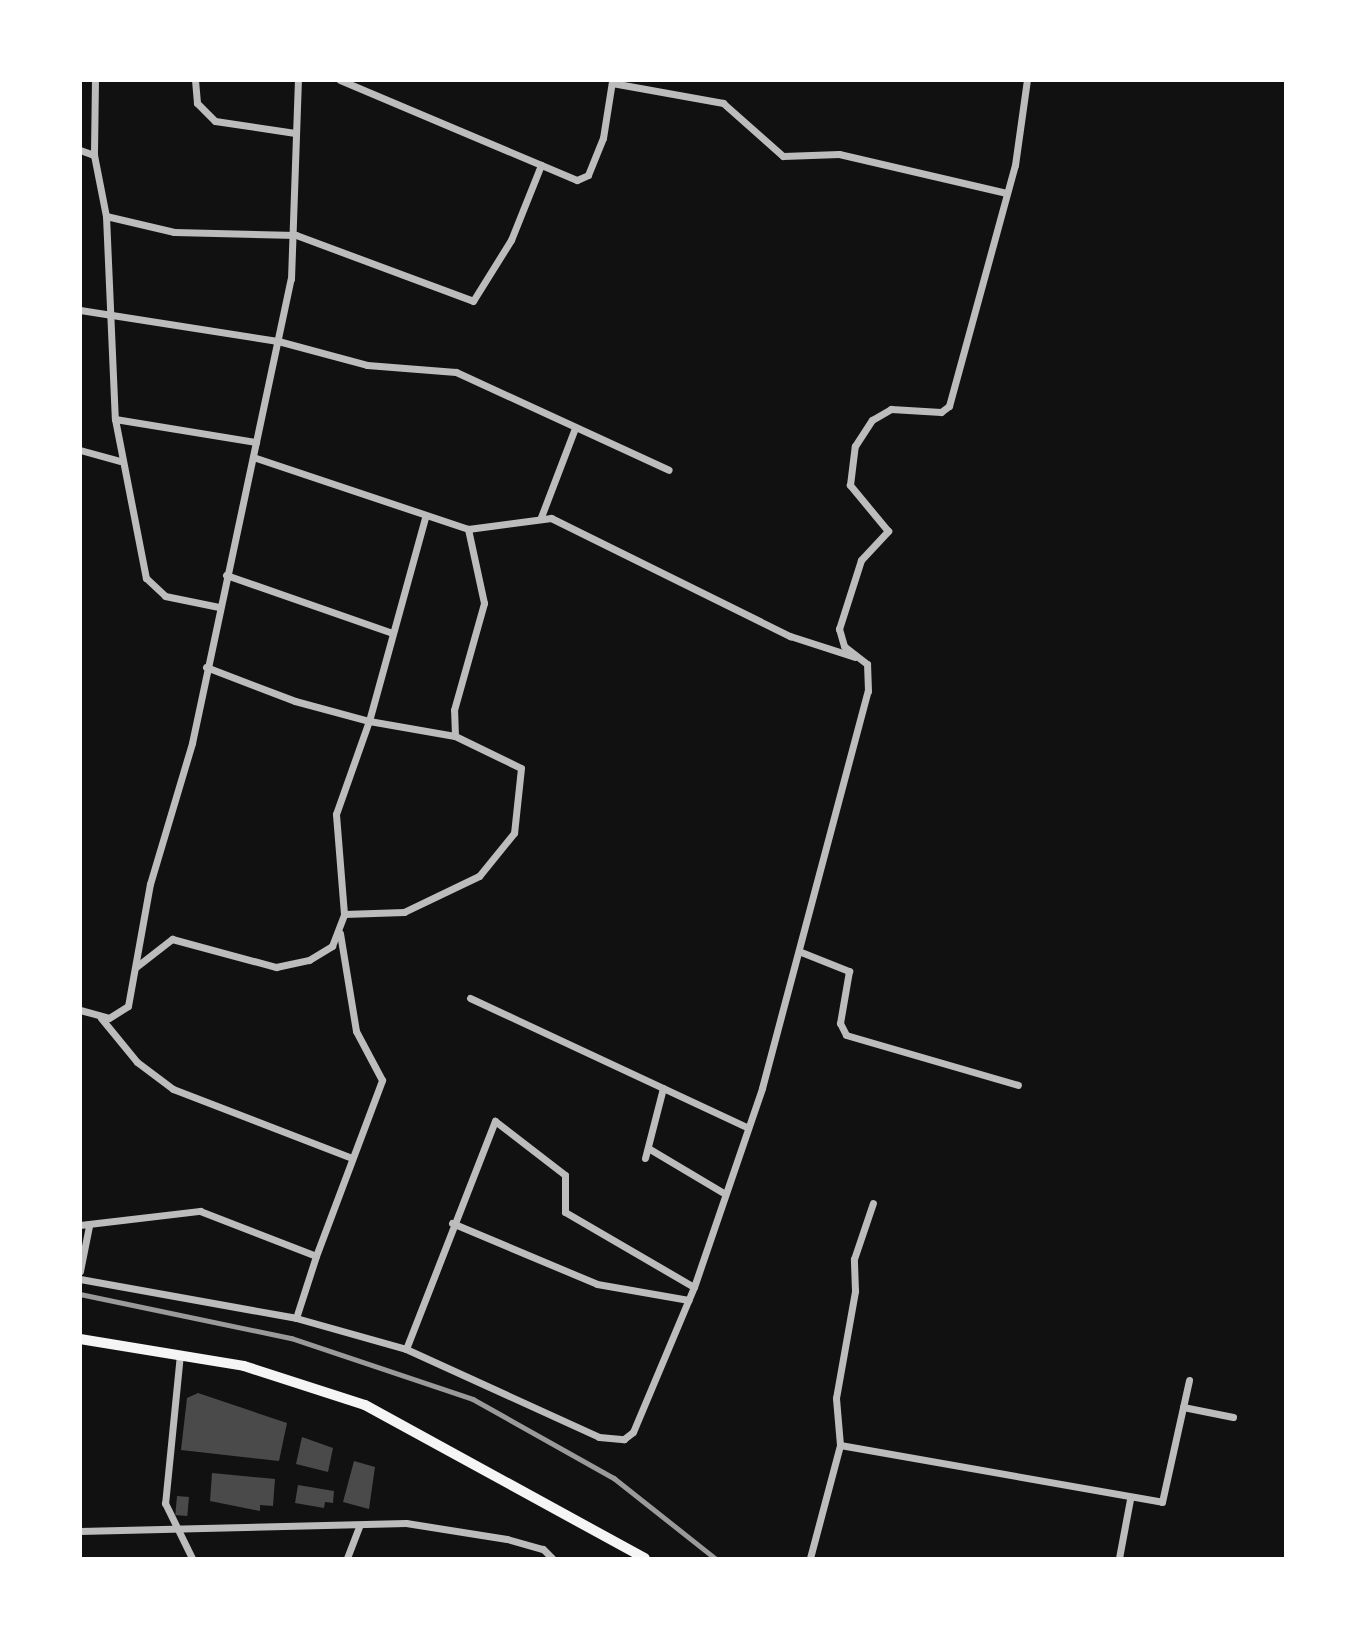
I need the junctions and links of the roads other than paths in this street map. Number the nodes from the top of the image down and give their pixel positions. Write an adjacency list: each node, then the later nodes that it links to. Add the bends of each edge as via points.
1 (94, 80): 9 (street)
2 (195, 80): 7 (street, via 197,103 215,121)
3 (298, 80): 7 (street)
4 (340, 80): 10 (street)
5 (1027, 80): 11 (street)
6 (612, 82): 10 (street, via 603,138 588,175 570,178); 11 (street, via 723,103 783,156 839,153)
7 (295, 133): 13 (street)
8 (80, 150): 9 (street)
9 (94, 155): 12 (street)
10 (541, 165): 13 (street, via 511,240 476,300 452,297)
11 (1007, 193): 30 (street, via 949,406 941,412 891,409 872,420 855,446 850,485 888,531 862,560 840,616 839,635)
12 (106, 216): 13 (street, via 174,232); 15 (street)
13 (296, 235): 16 (street)
14 (80, 310): 15 (street)
15 (107, 314): 16 (street); 17 (street)
16 (278, 341): 18 (street, via 367,365 456,372); 19 (street)
17 (115, 419): 19 (street); 22 (street)
18 (575, 428): 23 (street); 24 (street)
19 (256, 442): 21 (street)
20 (80, 450): 22 (street)
21 (253, 457): 25 (street); 27 (street)
22 (120, 461): 28 (street, via 154,591)
23 (669, 470)
24 (541, 517): 26 (street); 30 (street, via 659,566 790,636)
25 (425, 518): 26 (street); 29 (street)
26 (468, 528): 33 (street, via 484,603 454,710)
27 (226, 575): 28 (street); 29 (street)
28 (219, 607): 31 (street)
29 (390, 632): 32 (street)
30 (857, 658): 36 (street, via 868,667 868,691)
31 (206, 667): 32 (street, via 295,701); 37 (street, via 192,743 149,884)
32 (369, 721): 33 (street); 34 (street, via 336,814)
33 (455, 736): 34 (street, via 521,768 524,788 509,842 479,876 422,905 397,913)
34 (344, 914): 35 (street)
35 (340, 933): 37 (street, via 326,953 276,967 184,939 159,945); 45 (street, via 356,1031 382,1080)
36 (801, 952): 41 (street, via 849,971 840,1023 846,1035); 43 (street)
37 (135, 967): 40 (street, via 128,1006)
38 (470, 998): 42 (street)
39 (80, 1010): 40 (street)
40 (101, 1018): 45 (street, via 131,1057 173,1089)
41 (1018, 1085)
42 (663, 1088): 43 (street); 44 (street)
43 (747, 1127): 47 (street)
44 (648, 1147): 46 (street); 47 (street)
45 (349, 1157): 51 (street)
46 (645, 1158)
47 (722, 1192): 54 (street)
48 (873, 1203): 63 (street, via 854,1259 855,1291 836,1398)
49 (452, 1223): 54 (street, via 495,1121 565,1175 565,1212); 55 (street, via 597,1284); 58 (street)
50 (85, 1226): 51 (street, via 207,1212); 52 (street)
51 (316, 1256): 56 (street)
52 (80, 1271)
53 (80, 1279): 56 (street)
54 (694, 1287): 55 (street)
55 (689, 1300): 58 (street, via 645,1413 624,1439 599,1437)
56 (296, 1318): 58 (street)
57 (80, 1339): 59 (main road)
58 (406, 1349)
59 (180, 1353): 67 (street, via 164,1503); 71 (main road, via 284,1377 365,1405)
60 (1189, 1380): 61 (street)
61 (1183, 1407): 62 (street); 64 (street, via 1162,1502)
62 (1233, 1417)
63 (840, 1445): 64 (street); 72 (street)
64 (1130, 1499): 73 (street)
65 (359, 1526): 67 (street); 69 (street); 70 (street, via 406,1523 508,1539 543,1549)
66 (80, 1531): 67 (street)
67 (177, 1531): 68 (street)
68 (192, 1559)
69 (347, 1559)
70 (552, 1559)
71 (645, 1559)
72 (810, 1559)
73 (1119, 1559)

